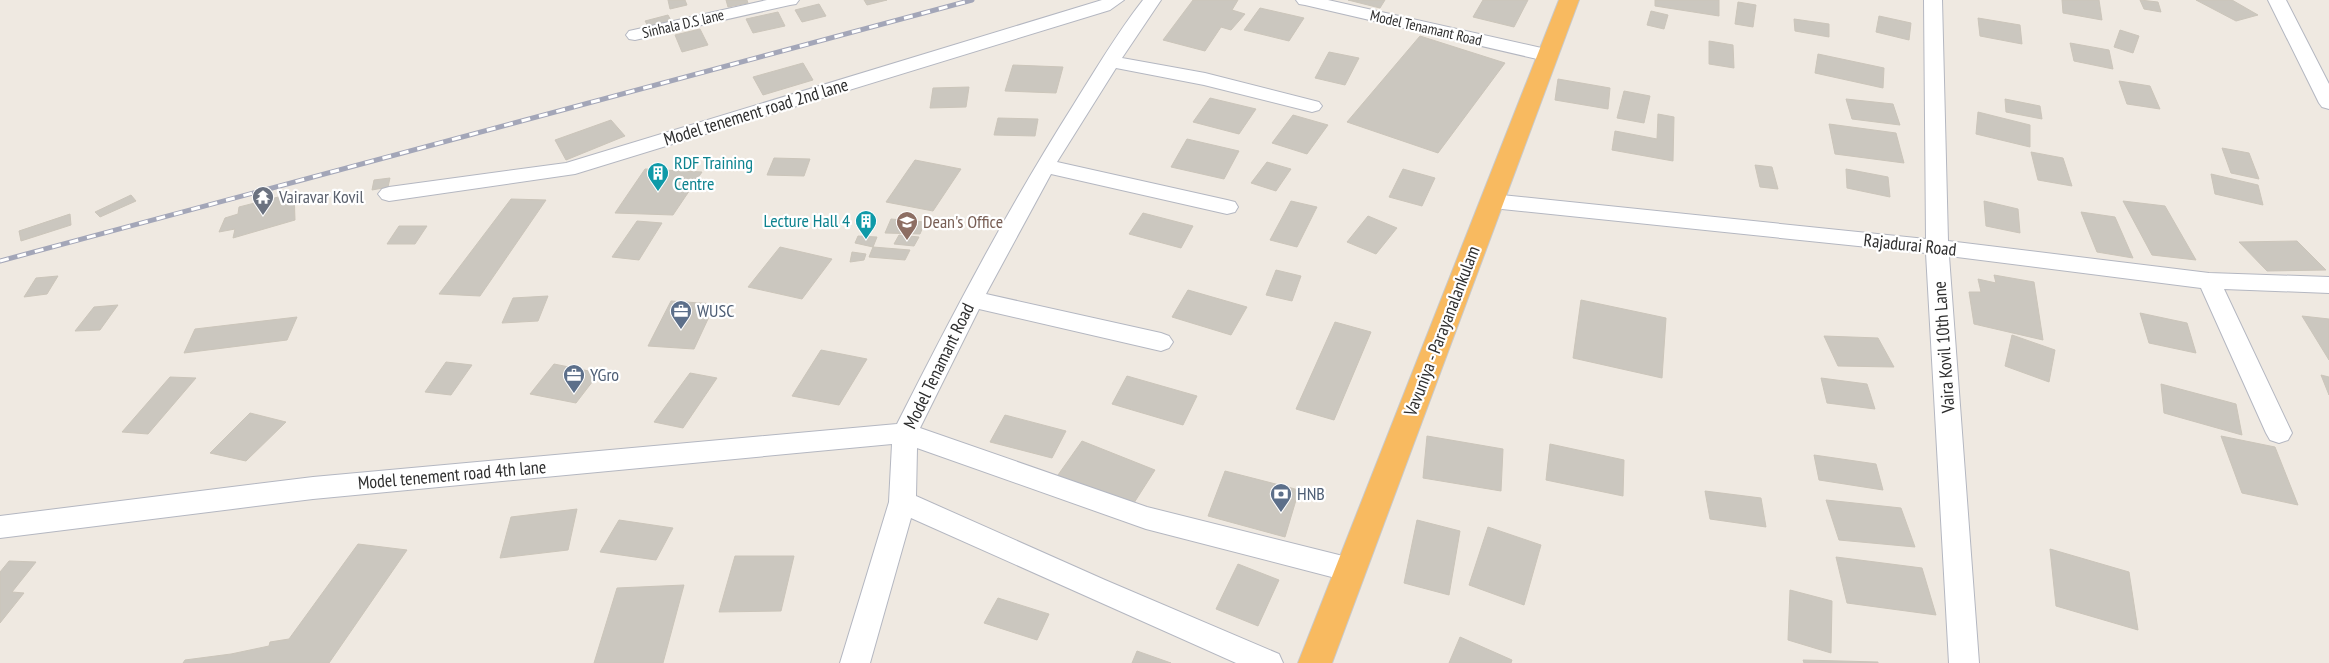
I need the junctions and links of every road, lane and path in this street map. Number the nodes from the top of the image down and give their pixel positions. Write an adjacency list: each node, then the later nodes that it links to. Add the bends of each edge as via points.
1 (790, 0): 8 (street, Sinhala D.S lane)
2 (1116, 0): 14 (street, Model tenement road 2nd lane, via 568,169)
3 (1152, 0): 10 (street, Model Tenamant Road)
4 (1305, 0): 9 (street, Model Tenamant Road)
5 (1569, 0): 9 (highway, Vavuniya - Parayanalankulam)
6 (1933, 0): 17 (street, Vaira Kovil 10th Lane)
7 (2277, 0): 11 (street)
8 (635, 36)
9 (1546, 56): 15 (highway, Vavuniya - Parayanalankulam)
10 (1110, 61): 12 (street, via 1205,79); 13 (street, Model Tenamant Road)
11 (2329, 103)
12 (1312, 106)
13 (1046, 166): 16 (street); 20 (street, Model Tenamant Road)
14 (390, 194)
15 (1492, 201): 17 (street, Rajadurai Road); 26 (highway, Vavuniya - Parayanalankulam)
16 (1227, 207)
17 (1937, 247): 18 (street, Rajadurai Road); 30 (street, Vaira Kovil 10th Lane)
18 (2210, 281): 19 (street, Rajadurai Road); 23 (street)
19 (2329, 285)
20 (972, 299): 21 (street); 22 (street, Model Tenamant Road)
21 (1161, 342)
22 (905, 433): 24 (street, Model Tenamant Road); 25 (street, Model tenement road 4th lane, via 313,488); 26 (street, via 1146,518)
23 (2280, 433)
24 (902, 502): 27 (street, Model Tenamant Road); 28 (street)
25 (0, 527)
26 (1351, 570): 29 (highway, Vavuniya - Parayanalankulam)
27 (855, 663)
28 (1268, 663)
29 (1315, 663)
30 (1964, 663)

